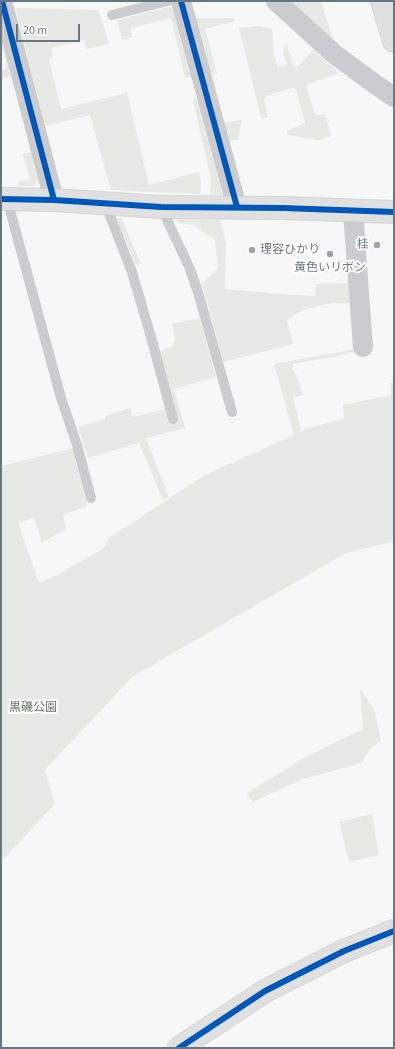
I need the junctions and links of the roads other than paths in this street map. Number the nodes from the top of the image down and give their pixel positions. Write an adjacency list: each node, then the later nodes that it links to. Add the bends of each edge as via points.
1 (2, 1): 10 (street)
2 (168, 1): 6 (lane)
3 (181, 1): 13 (street)
4 (276, 1): 8 (street, via 333,53)
5 (382, 1): 7 (street)
6 (112, 15)
7 (394, 41)
8 (394, 97)
9 (4, 199): 10 (street); 19 (lane)
10 (54, 200): 11 (street)
11 (105, 203): 12 (street); 18 (lane, via 132,272)
12 (161, 207): 13 (street); 17 (lane, via 198,292)
13 (237, 207): 14 (street)
14 (353, 211): 15 (street); 16 (street)
15 (394, 212)
16 (364, 347)
17 (232, 412)
18 (173, 419)
19 (91, 498)
20 (394, 931): 21 (street, via 344,951 265,991)
21 (179, 1048)

